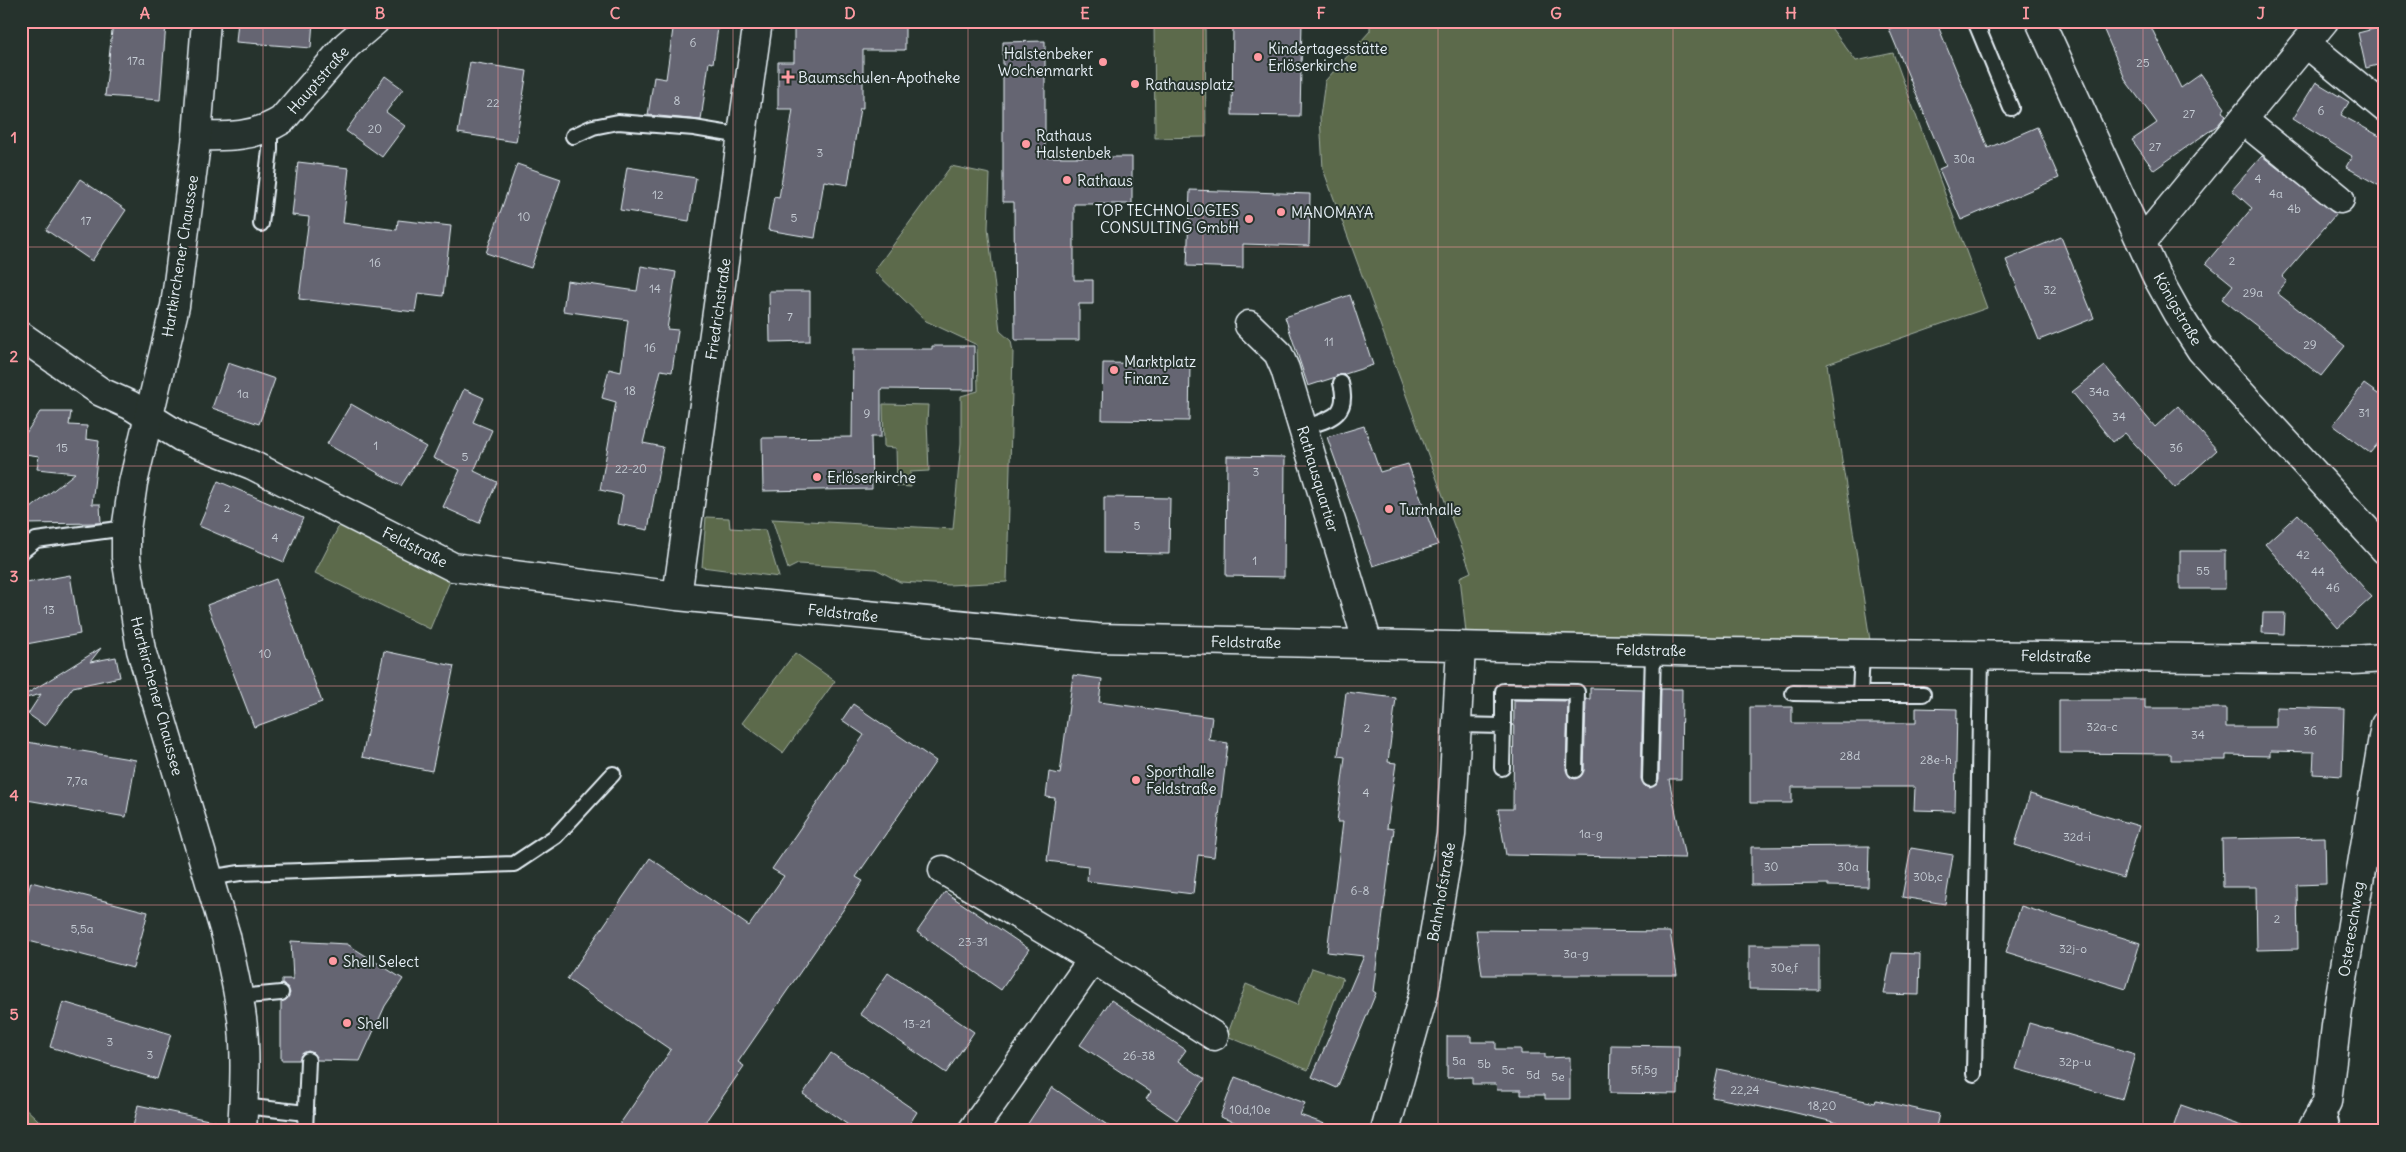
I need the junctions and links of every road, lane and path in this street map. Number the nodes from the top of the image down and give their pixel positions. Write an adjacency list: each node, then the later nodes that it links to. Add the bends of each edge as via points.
1 (206, 21): 12 (street, Hartkirchener Chaussee)
2 (375, 21): 11 (street, Hauptstraße, via 338,56 292,111)
3 (758, 21): 14 (street, Friedrichstraße)
4 (1975, 21): 8 (lane)
5 (2040, 21): 17 (street, Königstraße)
6 (2324, 21): 7 (street)
7 (2306, 44): 9 (street); 10 (street)
8 (2011, 108)
9 (2385, 108)
10 (2243, 120): 15 (street); 17 (street)
11 (270, 128): 12 (street, Hauptstraße, via 238,136); 16 (lane)
12 (197, 136): 21 (street, Hartkirchener Chaussee)
13 (573, 136): 14 (lane, via 592,127 618,122 694,128)
14 (742, 136): 26 (street, Friedrichstraße)
15 (2340, 199)
16 (261, 224)
17 (2142, 242): 24 (street, Königstraße, via 2177,313 2201,350)
18 (1248, 325): 22 (street, Rathausquartier, via 1278,353)
19 (21, 336): 21 (street, Feldstraße, via 100,392)
20 (1342, 383): 22 (lane, via 1344,403 1339,412 1330,419)
21 (159, 422): 23 (street, Hartkirchener Chaussee, via 130,499); 26 (street, Feldstraße, via 181,437 252,465 453,566)
22 (1303, 428): 27 (street, Rathausquartier)
23 (126, 528): 25 (lane, via 36,540); 44 (street, Hartkirchener Chaussee, via 127,575 141,650)
24 (2385, 550)
25 (21, 552)
26 (677, 596): 27 (street, Feldstraße, via 1097,638)
27 (1368, 644): 28 (street, Feldstraße)
28 (1461, 646): 29 (street, Feldstraße); 36 (street, Bahnhofstraße)
29 (1652, 650): 30 (street, Feldstraße); 42 (lane)
30 (1862, 654): 31 (street, Feldstraße); 34 (lane)
31 (1981, 656): 32 (street, Feldstraße); 50 (lane)
32 (2385, 658)
33 (1793, 693): 34 (lane)
34 (1860, 694): 35 (lane)
35 (1923, 694)
36 (1457, 725): 38 (lane); 56 (street, Bahnhofstraße, via 1451,834 1424,992)
37 (2385, 725): 51 (street, Ostereschweg, via 2338,1009)
38 (1503, 726): 39 (lane); 40 (lane, via 1504,691 1576,692)
39 (1502, 768)
40 (1575, 770)
41 (613, 774): 44 (lane, via 556,836 514,864 240,873)
42 (1650, 779)
43 (943, 870): 45 (street)
44 (208, 878): 47 (street, Hartkirchener Chaussee, via 226,936)
45 (1093, 959): 48 (street); 55 (street)
46 (282, 993): 47 (lane)
47 (238, 997): 53 (street, Hartkirchener Chaussee, via 243,1026)
48 (1214, 1036)
49 (308, 1060): 52 (lane)
50 (1974, 1074)
51 (2327, 1102): 57 (street, Ostereschweg); 58 (lane)
52 (306, 1112): 53 (lane); 54 (lane)
53 (243, 1118)
54 (305, 1131)
55 (972, 1131)
56 (1385, 1131)
57 (2311, 1131)
58 (2333, 1131)

